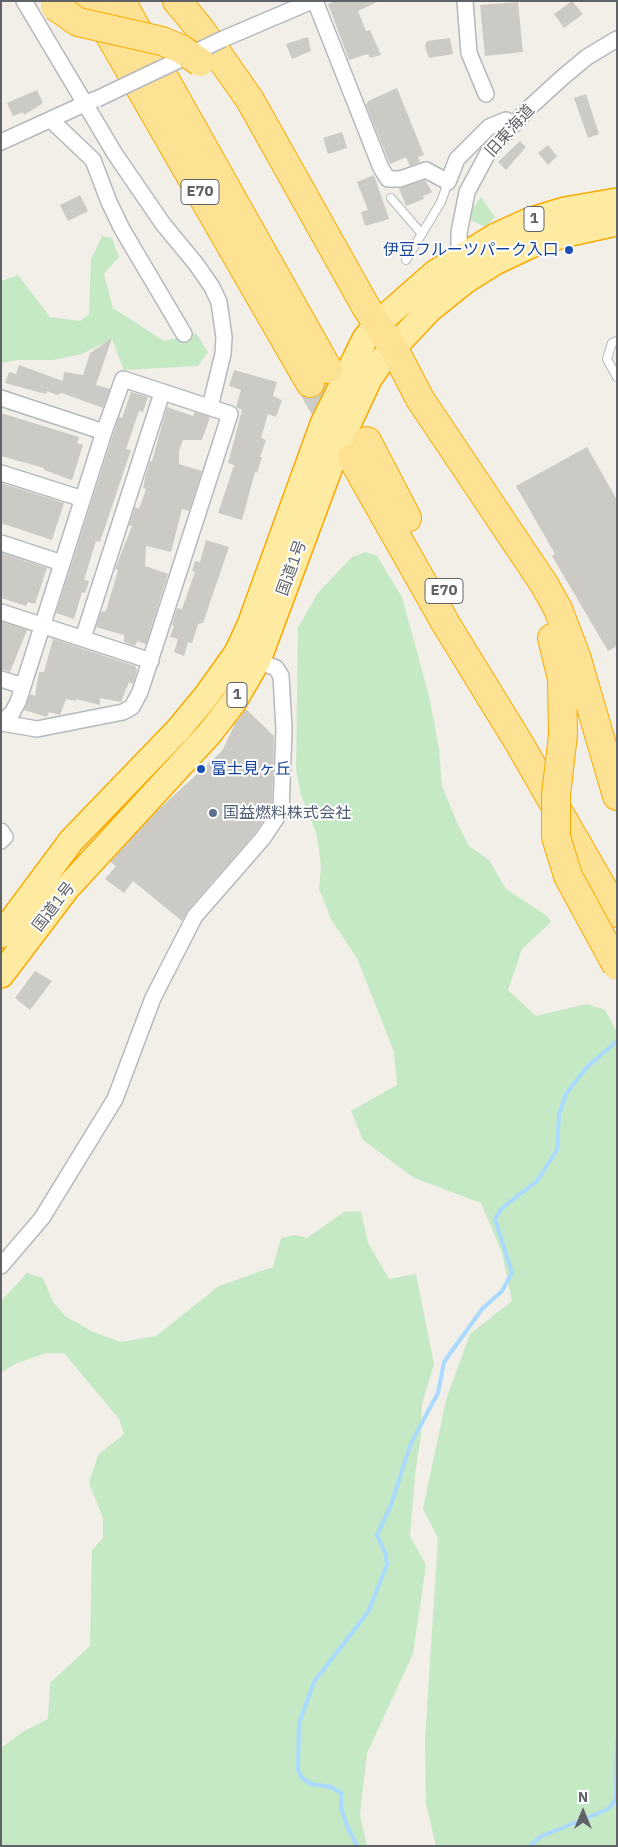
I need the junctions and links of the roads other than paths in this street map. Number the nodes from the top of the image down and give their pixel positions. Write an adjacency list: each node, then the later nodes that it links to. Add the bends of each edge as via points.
1 (24, 1): 10 (street)
2 (90, 1): 3 (highway, E70, via 319,376)
3 (121, 1)
4 (177, 1): 23 (highway, via 250,100)
5 (314, 1): 10 (street, bridge, via 222,39); 14 (street, via 385,176 392,180 400,179 426,170)
6 (465, 1): 9 (street, via 470,53)
7 (52, 4): 23 (highway, bridge, via 78,22 162,41 200,62 228,96)
8 (617, 39): 12 (street, 旧東海道, via 587,57)
9 (486, 94)
10 (91, 101): 11 (street); 27 (street, via 115,154 163,224 206,276 218,302 224,354)
11 (51, 120): 13 (street); 21 (street, via 93,160 122,229)
12 (514, 124): 14 (street, via 506,120 489,127 457,159); 19 (street, 旧東海道, via 489,151 469,186 460,221)
13 (1, 142)
14 (448, 182): 18 (lane, via 441,202)
15 (392, 198): 18 (lane)
16 (617, 201): 19 (highway, 国道1号 / 1, via 529,221)
17 (617, 224): 23 (highway, 国道1号 / 1, via 566,234 531,245 495,262)
18 (422, 234): 20 (lane)
19 (459, 257): 23 (highway, 国道1号 / 1, via 435,273)
20 (406, 260)
21 (184, 334)
22 (617, 341): 24 (lane, via 612,343 607,359)
23 (379, 343): 37 (highway, 国道1号 / 1, via 366,386); 42 (highway, via 544,584 561,617); 47 (highway, bridge, via 522,572 545,616 557,651 562,680 563,736 556,795 556,837 568,876)
24 (617, 376)
25 (162, 392): 27 (street); 28 (street, via 123,379); 36 (street)
26 (1, 398): 28 (street)
27 (210, 407): 38 (street, via 230,414)
28 (104, 432): 31 (street)
29 (359, 449): 45 (highway, E70, via 446,624)
30 (1, 473): 31 (street)
31 (83, 499): 33 (street)
32 (1, 543): 33 (street)
33 (62, 562): 35 (street)
34 (1, 612): 35 (street)
35 (42, 625): 36 (street); 40 (street)
36 (83, 638): 38 (street)
37 (247, 657): 46 (highway, 国道1号 / 1, via 71,841); 48 (highway, 国道1号 / 1, via 233,703 209,734 67,888); 49 (street, via 276,668 281,676 284,729 281,811 263,838 195,916 153,998 115,1099 42,1218)
38 (151, 661): 41 (street, via 136,701 123,712 37,729)
39 (1, 680): 40 (street)
40 (23, 686): 41 (street, via 12,713)
41 (2, 723)
42 (617, 796)
43 (1, 831): 44 (street, via 5,837)
44 (1, 842)
45 (617, 913)
46 (1, 935)
47 (617, 966)
48 (1, 975)
49 (1, 1266)

